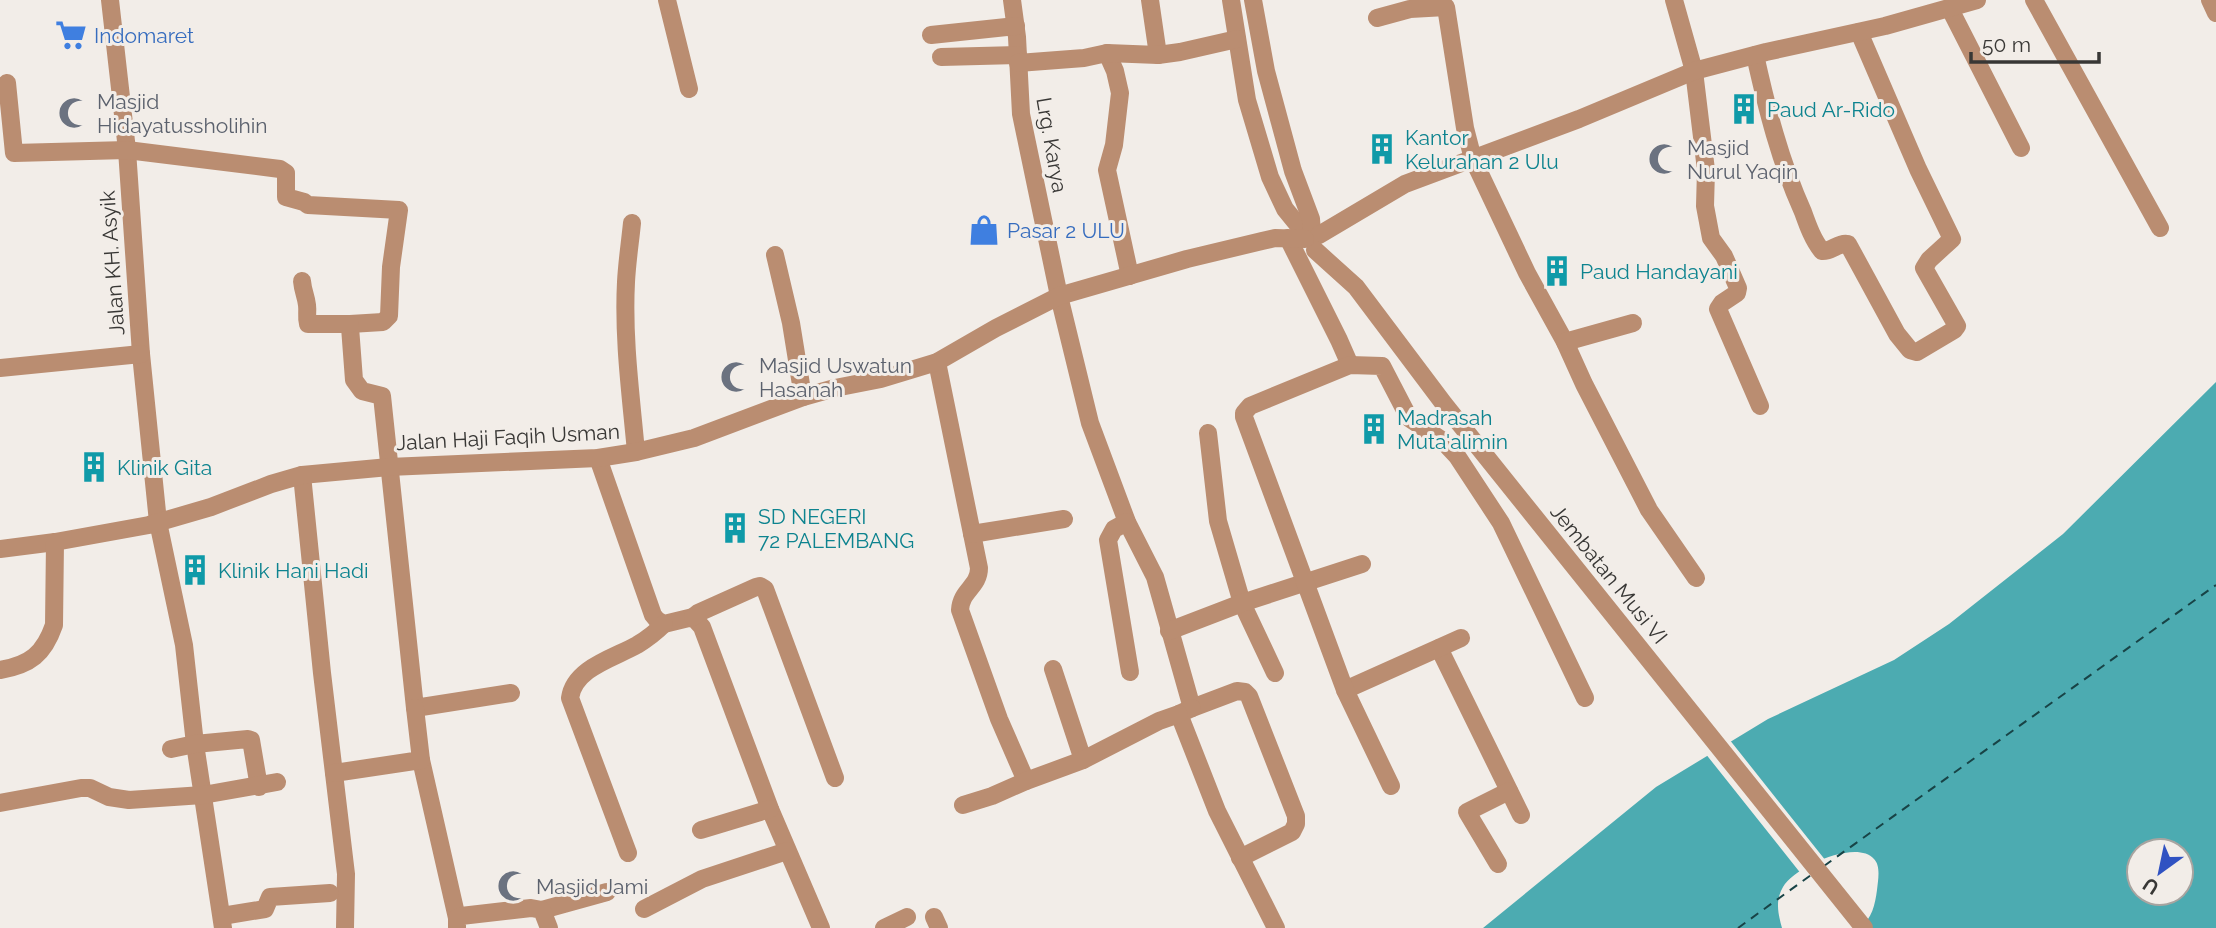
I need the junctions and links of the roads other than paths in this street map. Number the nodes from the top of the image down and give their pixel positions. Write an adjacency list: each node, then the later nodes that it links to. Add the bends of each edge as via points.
1 (110, 0): 28 (street, Jalan KH. Asyik)
2 (667, 0): 26 (street)
3 (1012, 0): 15 (street, Lrg. Karya)
4 (1150, 0): 20 (street)
5 (1231, 0): 18 (street)
6 (1253, 0): 33 (street, via 1266,71 1311,219)
7 (1674, 0): 24 (street)
8 (2034, 0): 32 (street)
9 (2210, 0): 13 (street)
10 (1975, 1): 12 (street, Jalan Haji Faqih Usman)
11 (1449, 4): 14 (street); 30 (street)
12 (1950, 9): 16 (street, Jalan Haji Faqih Usman); 27 (street)
13 (2216, 13)
14 (1377, 18)
15 (1016, 26): 17 (street); 23 (street, Lrg. Karya)
16 (1859, 32): 21 (street, Jalan Haji Faqih Usman); 21 (street, via 1951,237 1924,268 1957,326 1917,352 1907,348 1897,334 1848,244 1822,251 1814,238 1777,147)
17 (932, 35)
18 (1237, 39): 20 (street); 33 (street, via 1247,100 1269,177)
19 (1107, 53): 20 (street); 23 (street); 35 (street, via 1120,93 1107,170)
20 (1158, 55)
21 (1755, 55): 24 (street, Jalan Haji Faqih Usman)
22 (941, 57): 23 (street)
23 (1018, 59): 37 (street, Lrg. Karya, via 1021,114)
24 (1694, 71): 30 (street, Jalan Haji Faqih Usman); 46 (street, via 1711,238 1738,288 1718,309)
25 (7, 83): 29 (street)
26 (689, 89)
27 (2021, 148)
28 (127, 150): 29 (street); 39 (street, via 283,169 286,197 308,205 399,210 387,320); 41 (street, Jalan KH. Asyik)
29 (7, 154)
30 (1473, 159): 33 (street, Jalan Haji Faqih Usman, via 1405,184); 40 (street)
31 (632, 223): 48 (street, via 626,305)
32 (2160, 229)
33 (1308, 239): 35 (street, Jalan Haji Faqih Usman, via 1262,241); 43 (street); 109 (street, Jembatan Musi VI, via 1356,287 1444,404)
34 (775, 255): 45 (street)
35 (1130, 276): 37 (street, Jalan Haji Faqih Usman)
36 (302, 281): 39 (street, via 308,324)
37 (1059, 296): 42 (street, Jalan Haji Faqih Usman); 54 (street, Lrg. Karya, via 1090,423)
38 (1633, 323): 40 (street)
39 (350, 324): 50 (street, via 354,380 362,391 382,396)
40 (1565, 342): 59 (street, via 1649,510)
41 (141, 354): 44 (street); 53 (street, Jalan KH. Asyik)
42 (937, 362): 45 (street, Jalan Haji Faqih Usman); 55 (street)
43 (1350, 365): 60 (street, via 1250,406 1244,413); 73 (street, via 1382,366 1409,418 1457,456 1501,523)
44 (0, 368)
45 (803, 397): 48 (street, Jalan Haji Faqih Usman, via 694,438)
46 (1760, 406)
47 (1208, 433): 61 (street, via 1218,521)
48 (636, 452): 49 (street, Jalan Haji Faqih Usman)
49 (598, 458): 50 (street, Jalan Haji Faqih Usman); 63 (street, via 653,615)
50 (388, 467): 51 (street, Jalan Haji Faqih Usman); 74 (street)
51 (300, 476): 53 (street, Jalan Haji Faqih Usman); 80 (street)
52 (1064, 520): 55 (street)
53 (158, 522): 56 (street, Jalan Haji Faqih Usman); 76 (street, Jalan KH. Asyik, via 184,645)
54 (1127, 522): 64 (street, Lrg. Karya, via 1155,577); 69 (street, via 1114,529 1108,540)
55 (972, 534): 82 (street, via 979,575 962,597 960,610)
56 (55, 542): 57 (street, Jalan Haji Faqih Usman); 68 (street, via 50,638 29,662)
57 (0, 549)
58 (1362, 564): 60 (street)
59 (1696, 578)
60 (1303, 583): 61 (street); 71 (street)
61 (1242, 603): 64 (street); 70 (street)
62 (693, 617): 63 (street); 81 (street, via 756,587 765,589); 90 (street, via 702,628)
63 (664, 624): 94 (street, via 641,643 586,673 571,689 570,698)
64 (1169, 631): 75 (street, Lrg. Karya)
65 (1461, 638): 66 (street)
66 (1439, 648): 71 (street); 86 (street)
67 (1053, 669): 79 (street)
68 (0, 670)
69 (1130, 672)
70 (1275, 673)
71 (1345, 691): 84 (street)
72 (510, 694): 74 (street)
73 (1585, 698)
74 (415, 708): 78 (street)
75 (1185, 711): 79 (street); 95 (street, Lrg. Karya, via 1217,811); 95 (street, via 1245,692 1294,809 1292,832)
76 (195, 744): 77 (street); 85 (street, via 251,740); 87 (street, Jalan KH. Asyik)
77 (171, 749)
78 (421, 760): 80 (street); 103 (street)
79 (1083, 760): 82 (street)
80 (334, 774): 104 (street, via 346,874)
81 (835, 778)
82 (1026, 780): 89 (street)
83 (277, 782): 85 (street)
84 (1391, 786)
85 (259, 787): 87 (street)
86 (1509, 791): 91 (street); 96 (street, via 1467,812)
87 (203, 795): 88 (street, via 129,800 81,788); 102 (street, Jalan KH. Asyik)
88 (0, 803)
89 (963, 805)
90 (769, 809): 92 (street); 93 (street)
91 (1521, 815)
92 (701, 830)
93 (787, 850): 99 (street, via 702,879); 106 (street)
94 (628, 853)
95 (1240, 858): 108 (street, Lrg. Karya)
96 (1498, 864)
97 (607, 892): 100 (street)
98 (330, 893): 102 (street, via 270,897 265,909)
99 (644, 909)
100 (542, 910): 103 (street, via 531,908); 105 (street)
101 (907, 917): 107 (street)
102 (222, 922)
103 (457, 923)
104 (345, 928)
105 (549, 928)
106 (821, 928)
107 (884, 928)
108 (1276, 928)
109 (1864, 928)

